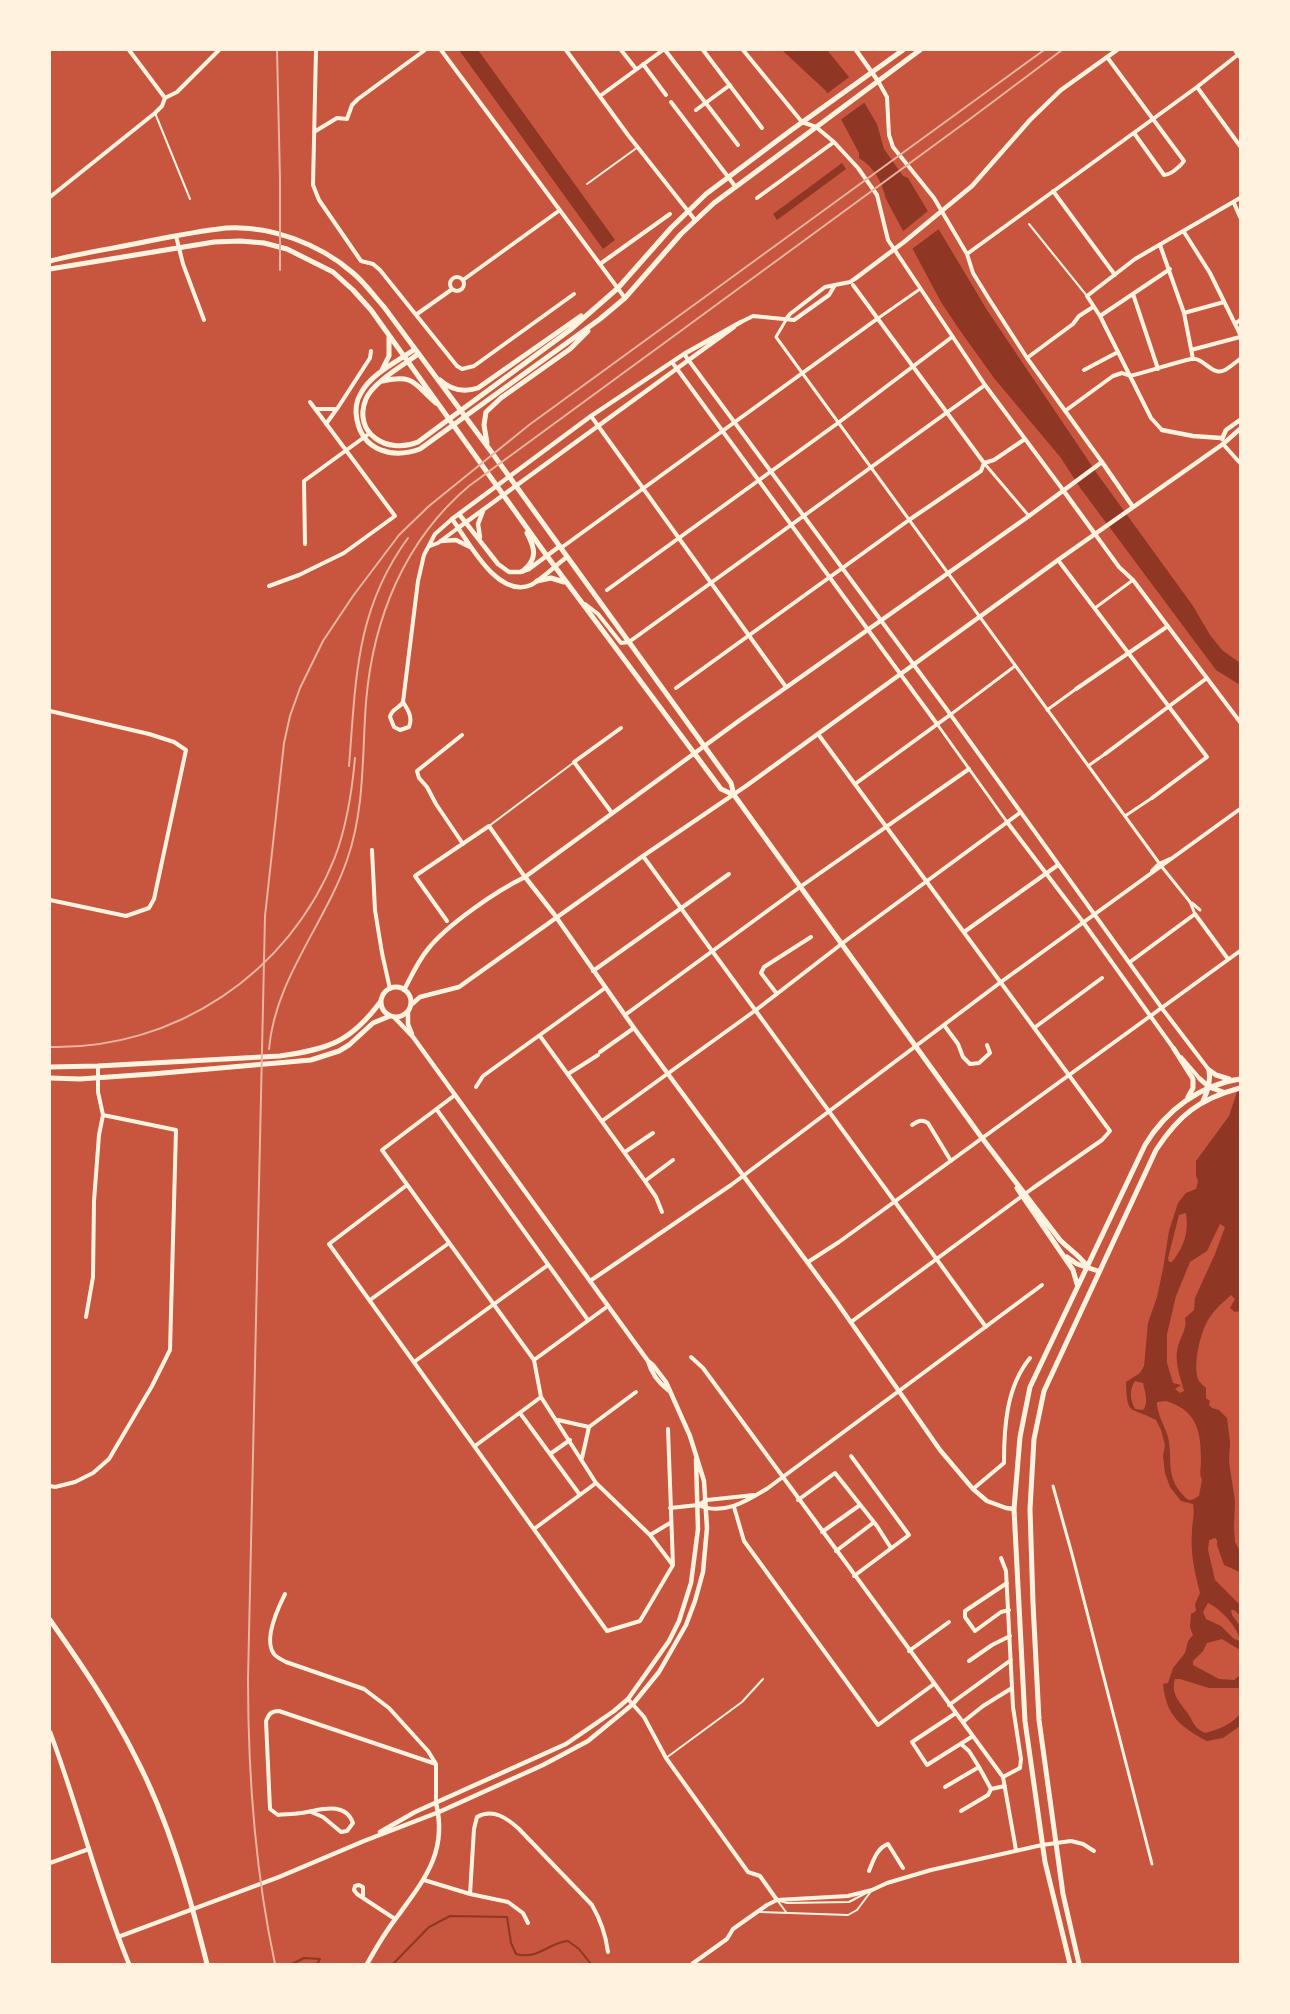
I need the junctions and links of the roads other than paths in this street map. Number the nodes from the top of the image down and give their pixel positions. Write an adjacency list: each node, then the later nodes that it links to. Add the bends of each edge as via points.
1 (129, 50): 26 (street)
2 (219, 50): 26 (street, via 177,92)
3 (316, 50): 35 (street)
4 (425, 50): 35 (street, via 358,99 346,119 337,118)
5 (441, 50): 50 (street)
6 (566, 50): 25 (street)
7 (621, 50): 19 (street)
8 (664, 50): 18 (street); 28 (street)
9 (703, 50): 22 (street)
10 (743, 50): 32 (street)
11 (856, 50): 20 (street)
12 (903, 50): 20 (main road)
13 (920, 50): 21 (main road)
14 (1117, 50): 17 (street)
15 (1235, 50): 16 (street)
16 (1240, 55): 23 (street)
17 (1107, 56): 31 (street); 52 (street, via 1061,90 972,186)
18 (643, 64): 19 (street); 24 (street)
19 (636, 69): 25 (street)
20 (872, 71): 21 (street); 32 (main road)
21 (878, 81): 33 (main road); 52 (street, via 887,98 891,143)
22 (730, 85): 28 (street); 34 (street)
23 (1197, 87): 31 (street); 39 (street)
24 (666, 95)
25 (600, 96): 40 (street)
26 (165, 98): 30 (street)
27 (671, 102): 41 (street)
28 (705, 103): 29 (street); 38 (street)
29 (696, 110)
30 (155, 113): 45 (street); 48 (lane)
31 (1153, 118): 36 (street); 36 (street, via 1184,161 1182,164 1164,175)
32 (802, 122): 33 (street); 41 (main road)
33 (816, 127): 37 (street); 43 (main road)
34 (762, 128)
35 (314, 132): 83 (street, via 313,185 319,200 361,261 380,270)
36 (1134, 133): 44 (street)
37 (834, 142): 46 (street); 61 (street, via 877,195 888,240)
38 (738, 145)
39 (1240, 146)
40 (638, 147): 42 (lane); 51 (street)
41 (728, 177): 43 (street); 51 (main road)
42 (587, 184)
43 (735, 186): 55 (main road)
44 (1053, 191): 62 (street); 67 (street)
45 (50, 197)
46 (757, 198)
47 (1240, 198): 49 (street)
48 (190, 199)
49 (1234, 203): 54 (street); 57 (street)
50 (560, 210): 64 (street); 69 (street)
51 (687, 212): 55 (street); 72 (main road)
52 (941, 212): 61 (street); 62 (street)
53 (670, 214): 64 (street)
54 (1240, 217)
55 (695, 220): 78 (main road)
56 (1029, 224): 77 (lane)
57 (1184, 232): 59 (street); 79 (street)
58 (176, 236): 60 (street); 63 (main road); 97 (main road, via 228,228 272,233 302,242 354,273)
59 (1160, 245): 66 (street); 67 (street)
60 (178, 246): 65 (main road); 87 (street); 92 (main road, via 240,241 287,249 333,272 359,296)
61 (895, 249): 68 (street); 73 (street)
62 (967, 254): 100 (street, via 973,273)
63 (50, 261)
64 (600, 264): 72 (street)
65 (50, 269)
66 (1170, 269): 76 (street); 82 (street)
67 (1114, 275): 77 (street)
68 (856, 278): 70 (street)
69 (463, 280): 74 (street, via 462,290); 74 (street, via 454,278 450,282)
70 (851, 284): 71 (street); 86 (street)
71 (835, 285): 88 (street, via 825,287); 88 (street, via 829,295 794,320)
72 (618, 288): 78 (street); 80 (main road)
73 (920, 289): 86 (street); 94 (street)
74 (452, 290): 83 (street)
75 (574, 294): 83 (street, via 467,369 457,366)
76 (1133, 294): 84 (street); 108 (street)
77 (1087, 296): 81 (street)
78 (625, 298): 85 (main road)
79 (1224, 302): 82 (street); 91 (street)
80 (596, 307): 110 (main road, via 478,388 456,390); 116 (main road)
81 (1093, 307): 84 (street); 100 (street)
82 (1184, 313): 95 (street)
83 (417, 314)
84 (1100, 316): 98 (street)
85 (600, 319): 116 (main road); 139 (main road, via 570,349 486,412 484,425)
86 (877, 319): 106 (street); 111 (street)
87 (204, 320)
88 (786, 320): 90 (street, via 753,316); 111 (street, via 776,338)
89 (1240, 321): 91 (street)
90 (741, 322): 99 (street); 104 (street)
91 (1234, 324): 93 (street)
92 (389, 335): 101 (main road); 112 (main road, via 389,356)
93 (1240, 336): 95 (street)
94 (952, 337): 106 (street); 115 (street)
95 (1191, 350): 102 (street)
96 (371, 351): 119 (street)
97 (417, 352): 101 (main road); 110 (main road)
98 (1118, 352): 109 (street); 113 (street)
99 (684, 354): 104 (street); 105 (street)
100 (1027, 358): 121 (street)
101 (407, 359): 112 (main road); 114 (main road); 120 (main road)
102 (1193, 359): 103 (street, via 1217,372); 108 (street)
103 (1240, 359)
104 (689, 361): 107 (street); 125 (street)
105 (672, 362): 107 (street); 123 (street)
106 (913, 366): 122 (street); 126 (street)
107 (678, 369): 128 (street); 131 (street)
108 (1158, 369): 113 (street)
109 (1084, 370)
110 (430, 371): 139 (main road)
111 (802, 373): 125 (street); 126 (street)
112 (379, 374): 134 (main road, via 359,395 356,407 358,427)
113 (1130, 376): 121 (street, via 1113,376); 130 (street, via 1151,418)
114 (382, 381): 120 (main road, via 409,379); 132 (main road, via 370,391 364,407)
115 (985, 385): 122 (street); 136 (street)
116 (480, 401): 133 (main road)
117 (310, 402): 118 (street)
118 (314, 409): 119 (street); 127 (street)
119 (337, 409): 127 (street)
120 (445, 411): 151 (main road)
121 (1065, 411): 140 (street)
122 (947, 412): 141 (street); 143 (street)
123 (591, 416): 128 (street); 150 (street)
124 (1240, 420): 135 (street)
125 (735, 423): 131 (street); 144 (street)
126 (838, 423): 143 (street); 144 (street)
127 (326, 424): 138 (street)
128 (598, 426): 146 (street); 148 (street)
129 (1240, 429): 137 (street)
130 (1162, 430): 135 (street)
131 (723, 431): 145 (street); 146 (street)
132 (370, 433): 133 (main road, via 394,447 406,447); 134 (street)
133 (433, 436): 134 (main road, via 408,454 375,447)
134 (364, 437): 138 (street)
135 (1221, 438): 137 (street)
136 (1025, 439): 141 (street); 147 (street)
137 (1223, 444): 142 (street); 149 (street)
138 (346, 450): 163 (street, via 304,481); 178 (street, via 395,516 344,553)
139 (490, 450): 165 (main road)
140 (1102, 462): 147 (street); 149 (street)
141 (984, 463): 152 (street); 155 (street, via 981,471)
142 (1240, 463)
143 (871, 468): 153 (street); 155 (street)
144 (770, 471): 145 (street); 153 (street)
145 (759, 480): 157 (street); 160 (street)
146 (644, 489): 160 (street); 165 (street)
147 (1063, 490): 152 (street); 159 (street)
148 (486, 508): 156 (street); 162 (street, via 478,524)
149 (1131, 509): 159 (street)
150 (459, 514): 154 (street); 156 (street)
151 (519, 515): 167 (main road); 172 (main road, via 535,553)
152 (1029, 516): 173 (street)
153 (804, 517): 157 (street); 171 (street)
154 (452, 519): 158 (street); 164 (street, via 435,534)
155 (909, 520): 171 (street); 173 (street)
156 (466, 522): 158 (street); 162 (street)
157 (792, 525): 174 (street); 177 (street)
158 (458, 528): 161 (street); 166 (street)
159 (1095, 534): 169 (street); 175 (street)
160 (679, 539): 177 (street); 180 (street)
161 (441, 541): 164 (street); 166 (street, via 456,540)
162 (482, 542): 172 (street, via 505,570)
163 (305, 543)
164 (429, 547): 197 (street, via 418,581)
165 (561, 547): 167 (street); 168 (main road)
166 (473, 548): 176 (street, via 492,575 504,584 521,587)
167 (547, 556): 170 (main road); 172 (street)
168 (567, 556): 170 (street); 188 (main road)
169 (1058, 560): 182 (street); 183 (street)
170 (555, 566): 176 (street); 179 (main road)
171 (842, 569): 174 (street); 184 (street)
172 (524, 571)
173 (948, 574): 183 (street); 184 (street)
174 (830, 578): 186 (street); 187 (street)
175 (1133, 580): 182 (street); 185 (street)
176 (537, 581): 179 (main road, via 555,578)
177 (711, 584): 187 (street); 188 (street)
178 (269, 586)
179 (570, 587): 181 (main road)
180 (607, 590)
181 (580, 600): 188 (street, via 598,614 621,643); 208 (main road)
182 (1095, 609): 189 (street)
183 (979, 617): 190 (street); 191 (street)
184 (880, 621): 186 (street); 190 (street)
185 (1168, 626): 189 (street); 193 (street)
186 (868, 630): 192 (street); 194 (street)
187 (749, 636): 194 (street); 195 (street)
188 (629, 642): 207 (main road)
189 (1129, 654): 196 (street); 198 (street)
190 (913, 665): 192 (street); 201 (street)
191 (1015, 666): 199 (street); 201 (street)
192 (900, 675): 203 (street); 205 (street)
193 (1208, 678): 198 (street); 202 (street)
194 (786, 687): 207 (street)
195 (676, 688)
196 (1077, 689): 199 (street)
197 (403, 702): 197 (street, via 390,717 400,730 411,722)
198 (1168, 706): 209 (street); 215 (street, via 1207,757)
199 (1047, 710): 211 (street)
200 (50, 711): 233 (street, via 149,734 186,750 149,908 126,916)
201 (950, 715): 203 (street); 217 (street)
202 (1240, 722)
203 (937, 724): 212 (street); 213 (street)
204 (621, 728): 210 (street)
205 (818, 733): 213 (street); 214 (street)
206 (462, 735): 223 (street, via 417,771)
207 (704, 746): 208 (street); 214 (main road, via 731,783)
208 (694, 753): 214 (main road, via 721,789); 218 (street)
209 (1105, 754): 211 (street)
210 (574, 762): 218 (street); 221 (lane)
211 (1088, 766): 219 (street)
212 (969, 769): 220 (street); 222 (street)
213 (855, 784): 222 (street)
214 (734, 795): 225 (street); 232 (main road)
215 (1152, 798): 219 (street)
216 (1240, 809): 227 (street)
217 (1021, 812): 220 (street); 226 (street)
218 (612, 813): 230 (street)
219 (1125, 816): 227 (street)
220 (1007, 822): 229 (street); 231 (street)
221 (489, 826): 223 (street); 230 (street)
222 (886, 826): 231 (street); 232 (street)
223 (463, 844): 240 (street, via 415,876)
224 (372, 850): 253 (street, via 375,910)
225 (643, 856): 235 (street); 239 (street)
226 (1058, 865): 229 (street); 237 (street)
227 (1161, 866): 234 (street); 237 (street)
228 (729, 874): 235 (street)
229 (1046, 874): 241 (street); 242 (street)
230 (525, 877): 239 (street); 254 (street, via 437,939)
231 (927, 882): 242 (street); 244 (street)
232 (800, 887): 244 (main road); 245 (street)
233 (50, 900)
234 (1190, 902): 236 (street); 238 (street)
235 (681, 907): 245 (street); 249 (street)
236 (1200, 910)
237 (1094, 914): 241 (street); 248 (street)
238 (1195, 914): 247 (street); 248 (street)
239 (557, 918): 249 (street); 257 (street, via 459,987 420,997)
240 (447, 921)
241 (1083, 922): 251 (street); 262 (street)
242 (964, 932): 251 (street)
243 (811, 937): 255 (street, via 764,967 761,973)
244 (841, 944): 255 (street); 270 (main road)
245 (712, 951): 259 (street); 261 (street)
246 (1240, 951): 247 (street)
247 (1228, 959): 258 (street)
248 (1130, 962): 258 (street)
249 (593, 971): 252 (street)
250 (1102, 978): 266 (street)
251 (1000, 982): 264 (street); 266 (street)
252 (605, 988): 261 (street); 267 (street)
253 (390, 989): 254 (main road); 256 (main road)
254 (404, 990): 257 (main road)
255 (777, 994): 259 (street)
256 (381, 1000): 263 (main road, via 383,1010); 273 (main road, via 351,1034 308,1052)
257 (411, 1005): 260 (main road)
258 (1161, 1008): 262 (street); 274 (street)
259 (756, 1010): 275 (street); 291 (street)
260 (408, 1012): 263 (main road); 268 (street)
261 (625, 1015): 265 (street)
262 (1150, 1016): 271 (street); 277 (street)
263 (392, 1017): 268 (street); 279 (main road, via 374,1023 339,1051 311,1060)
264 (944, 1025): 269 (street, via 970,1064 979,1063 990,1053); 270 (street)
265 (634, 1028): 275 (street); 276 (street)
266 (1034, 1028): 277 (street)
267 (540, 1036): 276 (street); 283 (street, via 483,1076)
268 (413, 1037): 287 (street)
269 (987, 1045)
270 (916, 1046): 291 (street); 296 (main road)
271 (1174, 1049): 280 (street); 288 (main road, via 1193,1079 1193,1088)
272 (50, 1066): 273 (main road)
273 (98, 1066): 279 (street)
274 (1209, 1070): 282 (main road); 284 (main road)
275 (668, 1072): 293 (street); 300 (street)
276 (568, 1074): 293 (street)
277 (1068, 1074): 296 (street); 303 (street, via 1110,1131)
278 (50, 1078): 279 (main road)
279 (97, 1078): 292 (street)
280 (1200, 1079): 284 (main road)
281 (1240, 1079): 282 (main road)
282 (1232, 1080): 284 (main road)
283 (476, 1087)
284 (1209, 1088): 286 (main road); 288 (main road); 289 (main road)
285 (1240, 1088): 286 (main road)
286 (1225, 1092): 289 (main road)
287 (455, 1095): 290 (street); 313 (street)
288 (1185, 1100): 311 (main road, via 1161,1122 1145,1145)
289 (1203, 1101): 312 (main road, via 1170,1128 1156,1150)
290 (437, 1110): 302 (street, via 382,1150); 310 (street)
291 (830, 1111): 300 (street); 304 (street)
292 (103, 1115): 319 (street, via 94,1201 93,1277); 342 (street, via 176,1130 170,1350 109,1459 75,1482)
293 (602, 1121): 297 (street)
294 (912, 1125): 299 (street, via 923,1120 928,1123)
295 (653, 1133): 297 (street)
296 (982, 1138): 299 (street); 303 (main road)
297 (625, 1152): 301 (street)
298 (673, 1160): 301 (street)
299 (951, 1161): 304 (street)
300 (743, 1176): 309 (street); 313 (street)
301 (645, 1181): 305 (street)
302 (407, 1185): 306 (street); 316 (street, via 329,1244)
303 (1024, 1196): 307 (main road); 308 (street); 311 (main road)
304 (894, 1202): 308 (street); 309 (street)
305 (662, 1212)
306 (449, 1243): 316 (street); 317 (street)
307 (1061, 1252): 311 (main road); 315 (main road)
308 (937, 1260): 321 (street); 322 (street)
309 (808, 1262): 321 (street)
310 (548, 1264): 317 (street); 320 (street)
311 (1087, 1266): 312 (main road); 315 (main road)
312 (1098, 1271): 355 (main road, via 1044,1391 1034,1439)
313 (590, 1281): 318 (street)
314 (1042, 1285): 322 (street)
315 (1078, 1287): 354 (main road, via 1030,1387 1020,1437)
316 (370, 1300): 326 (street)
317 (494, 1304): 325 (street); 326 (street)
318 (608, 1306): 320 (street); 337 (street, via 668,1390)
319 (86, 1317)
320 (588, 1320): 325 (street)
321 (851, 1322): 327 (street)
322 (986, 1327): 327 (street)
323 (691, 1357): 340 (street)
324 (1030, 1358): 344 (street, via 1022,1368 1006,1415 1004,1463)
325 (534, 1360): 329 (street)
326 (414, 1362): 335 (street)
327 (899, 1391): 340 (street); 344 (street)
328 (636, 1392): 332 (street)
329 (541, 1397): 330 (street); 331 (street)
330 (520, 1413): 335 (street); 336 (street)
331 (557, 1420): 332 (street); 334 (street)
332 (589, 1426): 339 (street)
333 (668, 1429): 352 (street)
334 (570, 1440): 336 (street); 339 (street)
335 (475, 1446): 358 (street)
336 (550, 1454): 345 (street)
337 (696, 1454): 347 (street); 349 (street)
338 (851, 1456): 361 (street, via 909,1534)
339 (582, 1459): 341 (street)
340 (782, 1478): 346 (street); 348 (street)
341 (596, 1483): 345 (street); 360 (street)
342 (50, 1486)
343 (1053, 1486): 404 (street)
344 (973, 1489): 354 (street, via 987,1500)
345 (580, 1495): 358 (street)
346 (755, 1495): 347 (street); 351 (street)
347 (706, 1500): 349 (street); 353 (street)
348 (798, 1500): 350 (street, via 836,1473); 359 (street)
349 (698, 1505): 352 (street); 353 (street); 378 (street, via 696,1556 686,1600 669,1641)
350 (860, 1505): 357 (street); 359 (street)
351 (734, 1507): 353 (street); 376 (street, via 744,1541 878,1725)
352 (670, 1508): 356 (street)
353 (707, 1509): 379 (street, via 702,1572 686,1625 659,1672)
354 (1014, 1509): 355 (main road); 399 (main road, via 1025,1721)
355 (1030, 1509): 398 (main road, via 1039,1720)
356 (670, 1522): 360 (street); 364 (street)
357 (873, 1523): 361 (street); 362 (street)
358 (534, 1529): 364 (street, via 607,1631 640,1621)
359 (822, 1532): 362 (street)
360 (650, 1535): 364 (street)
361 (891, 1548): 365 (street)
362 (836, 1551): 365 (street)
363 (1001, 1558): 366 (street)
364 (673, 1565)
365 (854, 1576): 372 (street)
366 (1007, 1583): 368 (street); 368 (street, via 964,1611 975,1631)
367 (285, 1594): 387 (street, via 272,1628 274,1655 364,1689 389,1708)
368 (1009, 1610): 371 (street)
369 (50, 1620): 421 (main road, via 101,1694 136,1757 190,1898)
370 (949, 1622): 372 (street)
371 (1010, 1636): 373 (street); 374 (street)
372 (909, 1651): 376 (street)
373 (1011, 1660): 377 (street); 380 (street)
374 (969, 1661)
375 (763, 1679): 386 (lane, via 742,1702)
376 (934, 1684): 380 (street)
377 (1012, 1688): 382 (street); 389 (street, via 1021,1759 1020,1768)
378 (628, 1699): 379 (street); 393 (street, via 566,1744)
379 (633, 1704): 386 (street); 396 (street, via 569,1752)
380 (949, 1705): 381 (street)
381 (956, 1713): 382 (street); 385 (street, via 912,1742 927,1765)
382 (963, 1722): 384 (street)
383 (50, 1732): 400 (street)
384 (973, 1736): 385 (street); 389 (street)
385 (961, 1744): 388 (street)
386 (666, 1758): 411 (street, via 748,1872 760,1876)
387 (435, 1764): 393 (street); 395 (street, via 274,1711 266,1721 270,1809 278,1815)
388 (979, 1767): 391 (street); 392 (street)
389 (1003, 1777): 390 (street)
390 (1005, 1786): 392 (street); 401 (street)
391 (945, 1787)
392 (992, 1789): 394 (street)
393 (436, 1803): 396 (street); 397 (street)
394 (961, 1811)
395 (311, 1812): 395 (street, via 331,1807 345,1813 353,1823 341,1832)
396 (439, 1812): 397 (street); 407 (street, via 439,1845)
397 (364, 1841): 418 (street)
398 (1056, 1843): 399 (street); 402 (street, via 1077,1842); 425 (main road)
399 (1042, 1845): 401 (street); 424 (main road)
400 (89, 1849): 403 (street); 418 (street)
401 (1016, 1850): 408 (street, via 896,1880)
402 (1094, 1851)
403 (50, 1863)
404 (1152, 1864)
405 (903, 1868): 406 (street, via 888,1844 874,1857)
406 (869, 1871)
407 (424, 1880): 409 (street); 414 (street)
408 (872, 1890): 411 (street, via 838,1898); 413 (lane, via 861,1907 850,1914)
409 (470, 1894): 415 (street, via 508,1902 523,1913); 419 (street, via 477,1817 497,1814 519,1829 592,1905)
410 (363, 1896): 414 (street)
411 (777, 1900): 412 (street); 413 (lane)
412 (757, 1912): 413 (lane); 416 (street)
413 (786, 1913)
414 (395, 1918): 422 (street)
415 (528, 1923)
416 (733, 1929): 417 (lane); 423 (street, via 727,1939)
417 (738, 1934)
418 (118, 1938): 420 (street)
419 (608, 1952)
420 (129, 1965)
421 (207, 1965)
422 (367, 1965)
423 (692, 1965)
424 (1070, 1965)
425 (1079, 1965)

